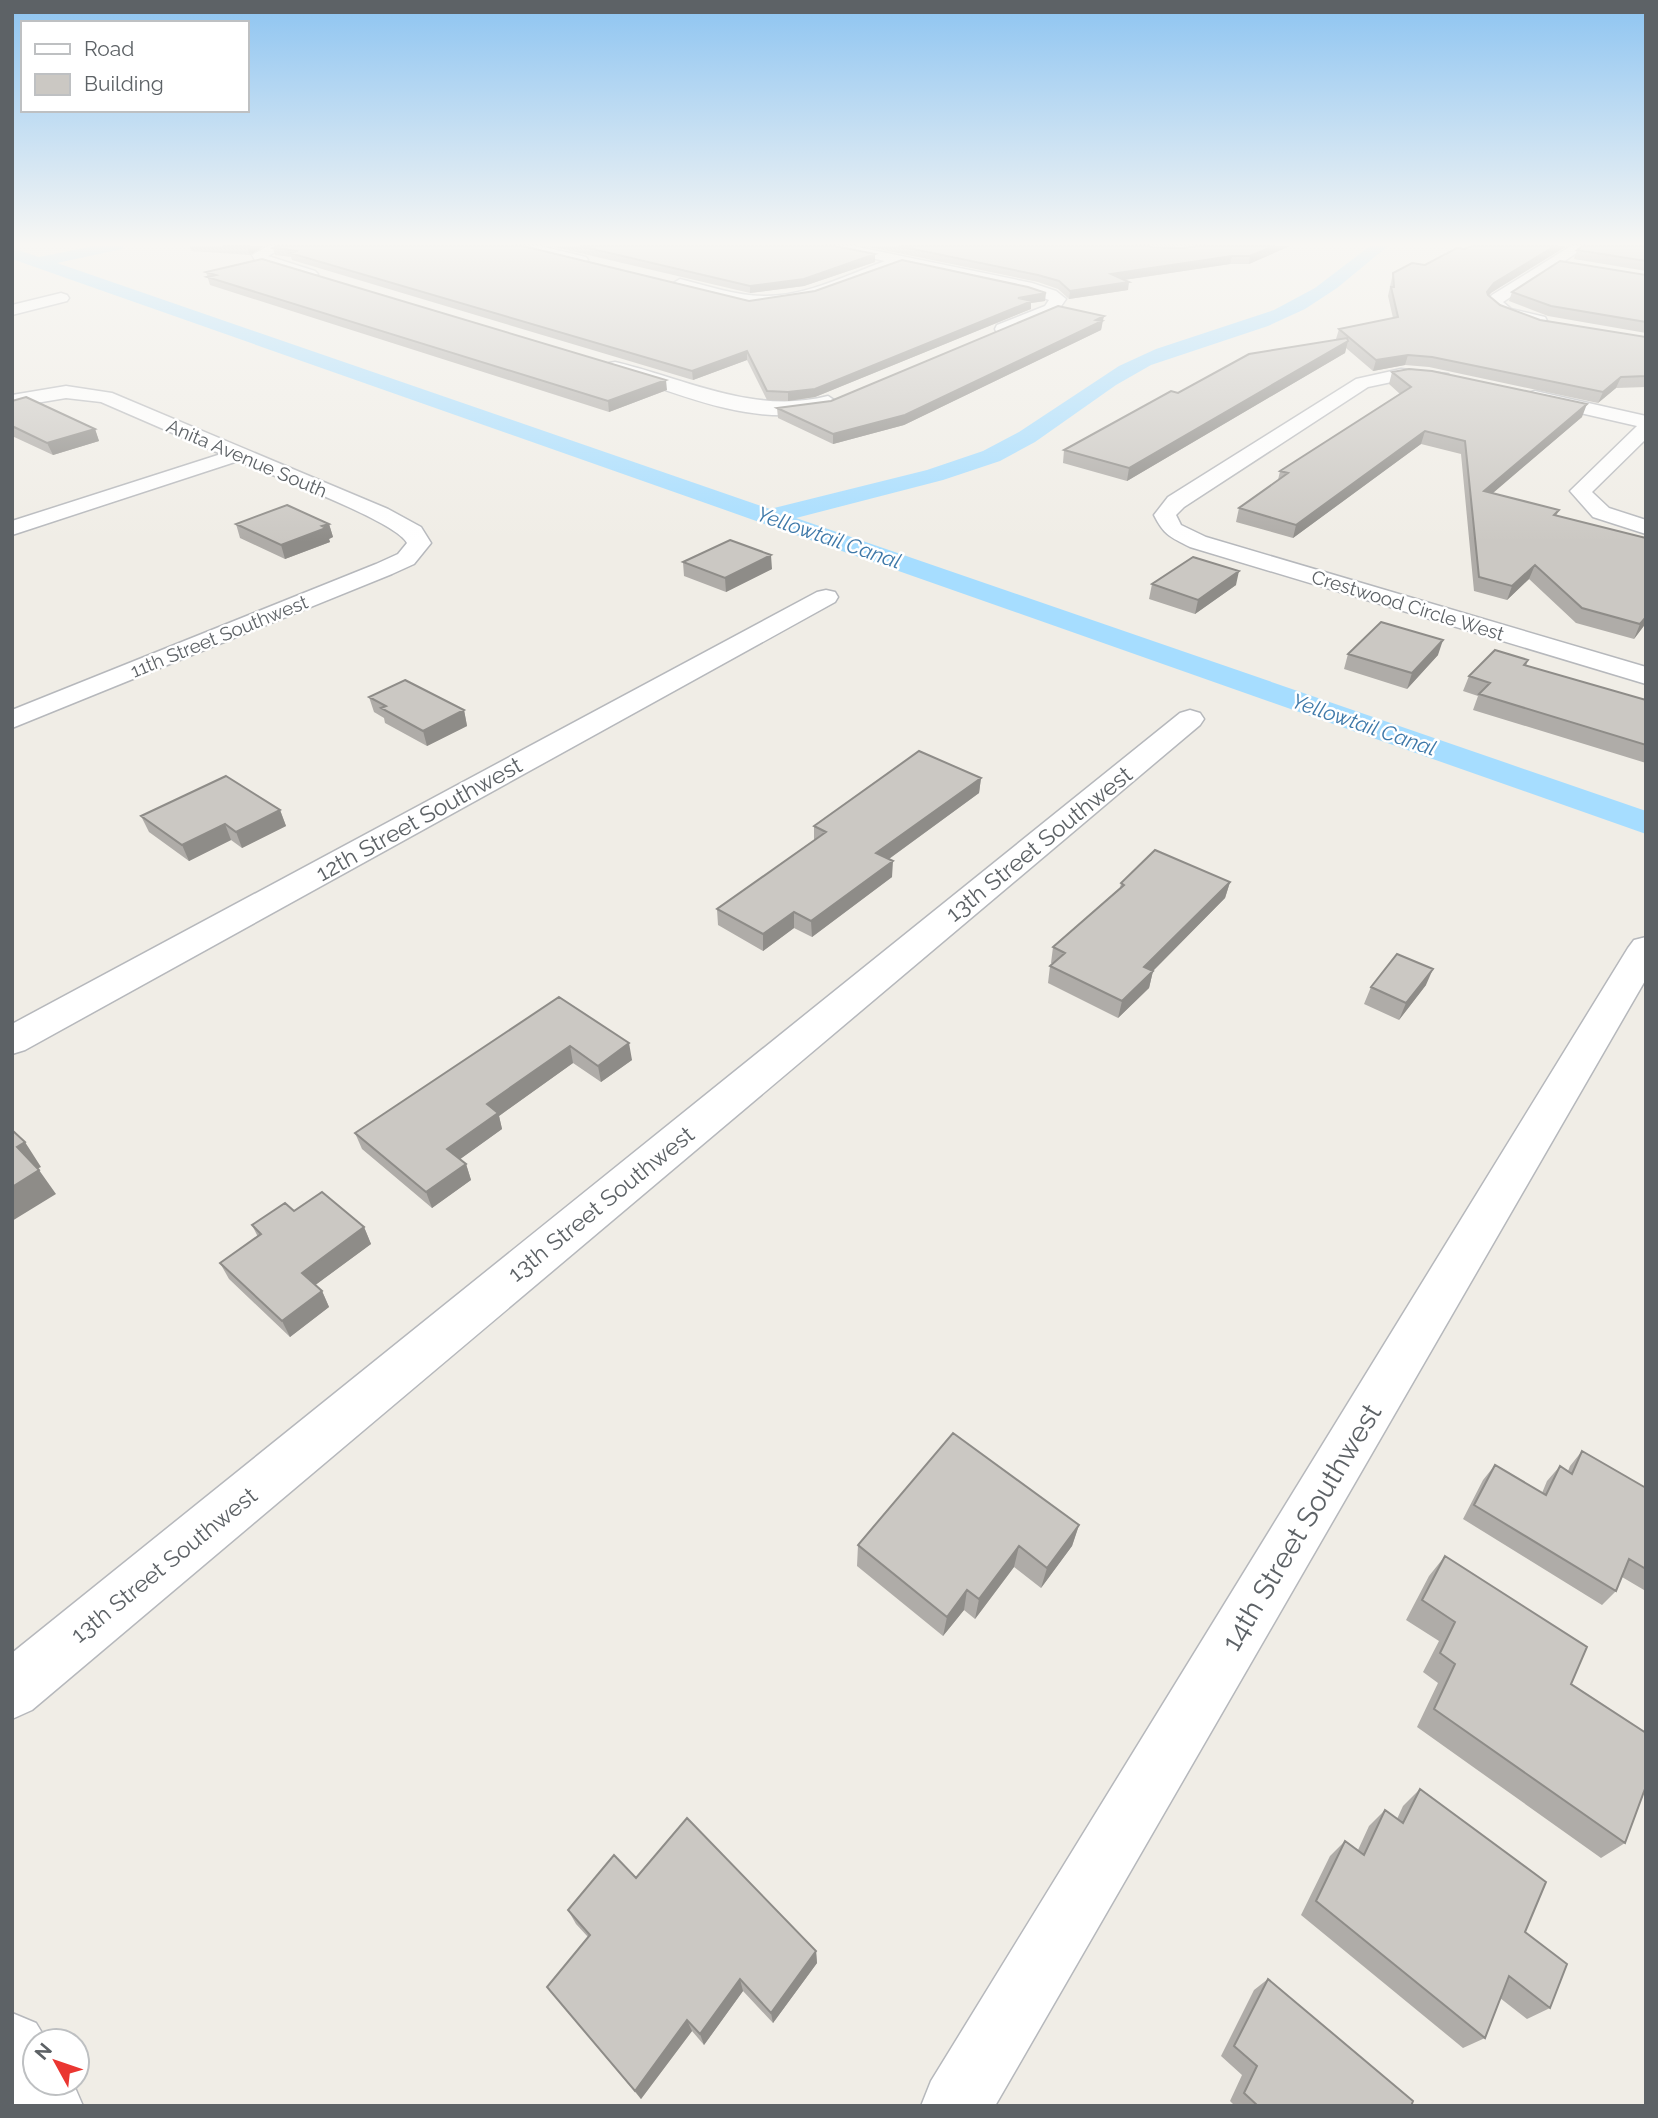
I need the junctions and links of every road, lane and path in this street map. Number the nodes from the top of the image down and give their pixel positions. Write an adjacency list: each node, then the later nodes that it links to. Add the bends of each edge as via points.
1 (596, 361): 4 (street, via 752,407 804,409)
2 (1455, 380): 13 (street, Crestwood Circle West, via 1405,373 1362,383 1176,502 1166,515 1172,529 1198,542)
3 (1519, 394): 6 (street)
4 (846, 395)
5 (12, 401): 8 (street, Anita Avenue South, via 66,392 106,397)
6 (1646, 422)
7 (1646, 428): 9 (street, via 1581,491 1590,508)
8 (237, 454): 10 (street); 11 (street, Anita Avenue South, via 380,514 413,532)
9 (1646, 527)
10 (12, 528)
11 (419, 543): 15 (street, 11th Street Southwest, via 406,559 384,569)
12 (826, 597): 17 (street, 12th Street Southwest)
13 (1646, 676)
14 (1190, 719): 18 (street, 13th Street Southwest)
15 (12, 720)
16 (1646, 948): 21 (street, 14th Street Southwest)
17 (12, 1041)
18 (12, 1690)
19 (12, 2047): 20 (street)
20 (48, 2106)
21 (956, 2106)

